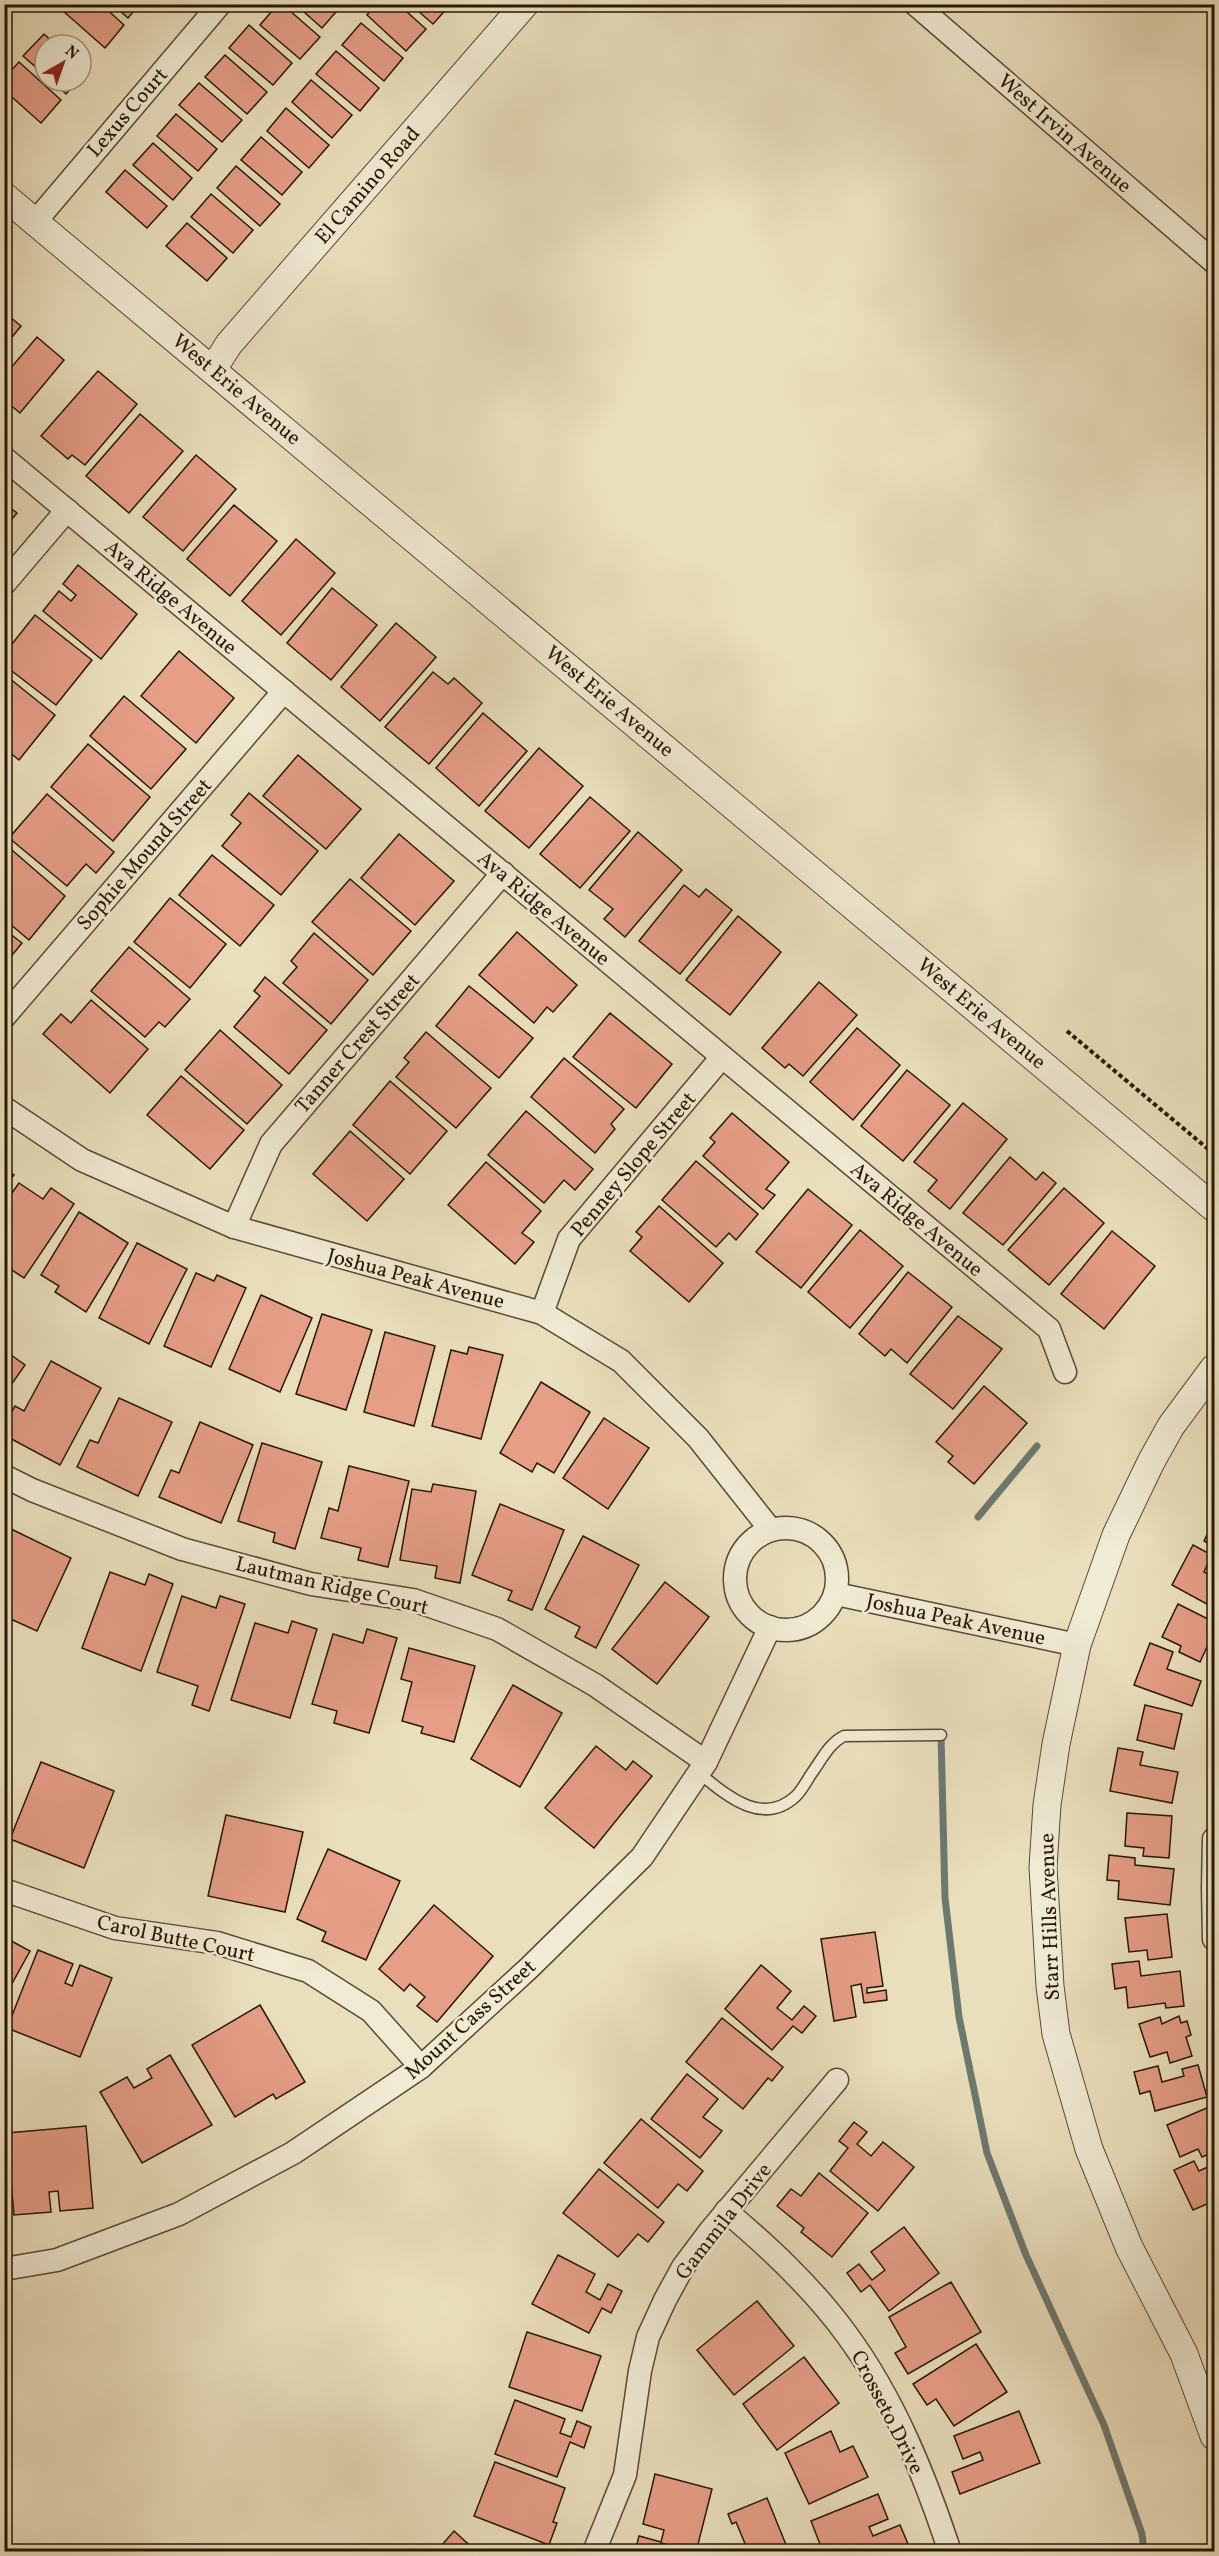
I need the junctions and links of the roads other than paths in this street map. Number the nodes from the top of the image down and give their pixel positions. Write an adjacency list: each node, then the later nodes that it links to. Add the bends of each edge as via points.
1 (220, 4): 5 (street, Lexus Court)
2 (525, 4): 7 (street, El Camino Road, via 229,344)
3 (926, 8): 6 (street, West Irvin Avenue)
4 (4, 196): 5 (street, West Erie Avenue)
5 (35, 222): 7 (street, West Erie Avenue)
6 (1215, 262)
7 (213, 369): 16 (street, West Erie Avenue)
8 (4, 458): 9 (street, Ava Ridge Avenue)
9 (68, 510): 10 (street); 11 (street, Ava Ridge Avenue)
10 (4, 584)
11 (284, 691): 12 (street, Ava Ridge Avenue); 13 (street, Sophie Mound Street)
12 (503, 873): 14 (street, Ava Ridge Avenue); 17 (street, Tanner Crest Street, via 271,1144)
13 (4, 1017)
14 (722, 1057): 18 (street, Penney Slope Street, via 569,1239); 20 (street, Ava Ridge Avenue, via 1049,1329)
15 (4, 1108): 17 (street, Joshua Peak Avenue, via 82,1160)
16 (1215, 1208)
17 (234, 1227): 18 (street, Joshua Peak Avenue)
18 (542, 1313): 22 (street, Joshua Peak Avenue, via 621,1361 698,1438)
19 (1215, 1368): 25 (street, Starr Hills Avenue, via 1171,1426 1151,1462 1116,1535)
20 (1065, 1372)
21 (4, 1476): 27 (street, Lautman Ridge Court, via 182,1549 311,1584 413,1600 497,1629 595,1684)
22 (770, 1529): 23 (street, via 798,1528 822,1542 836,1566); 24 (street, via 747,1545 739,1557 735,1583 750,1615)
23 (836, 1594): 24 (street, via 830,1606 809,1625 796,1630); 25 (street, Joshua Peak Avenue)
24 (770, 1628): 27 (street, Mount Cass Street)
25 (1077, 1645): 35 (street, Starr Hills Avenue, via 1054,1755 1043,1867 1056,2034 1106,2194 1184,2354)
26 (940, 1735): 27 (lane, via 844,1736 834,1742 796,1796 784,1805 767,1808 735,1802)
27 (702, 1767): 31 (street, Mount Cass Street, via 642,1857)
28 (1215, 1839): 30 (street)
29 (4, 1890): 31 (street, Carol Butte Court, via 116,1928 217,1943 308,1971 371,2012)
30 (1215, 1939)
31 (421, 2067): 34 (street, Mount Cass Street, via 293,2152 179,2214 57,2260)
32 (837, 2080): 33 (street, Gammila Drive)
33 (726, 2211): 36 (street, Gammila Drive, via 683,2267 648,2337 625,2475); 37 (street, Crosseto Drive, via 804,2284 868,2366 902,2430)
34 (4, 2269)
35 (1215, 2436)
36 (594, 2552)
37 (950, 2552)

